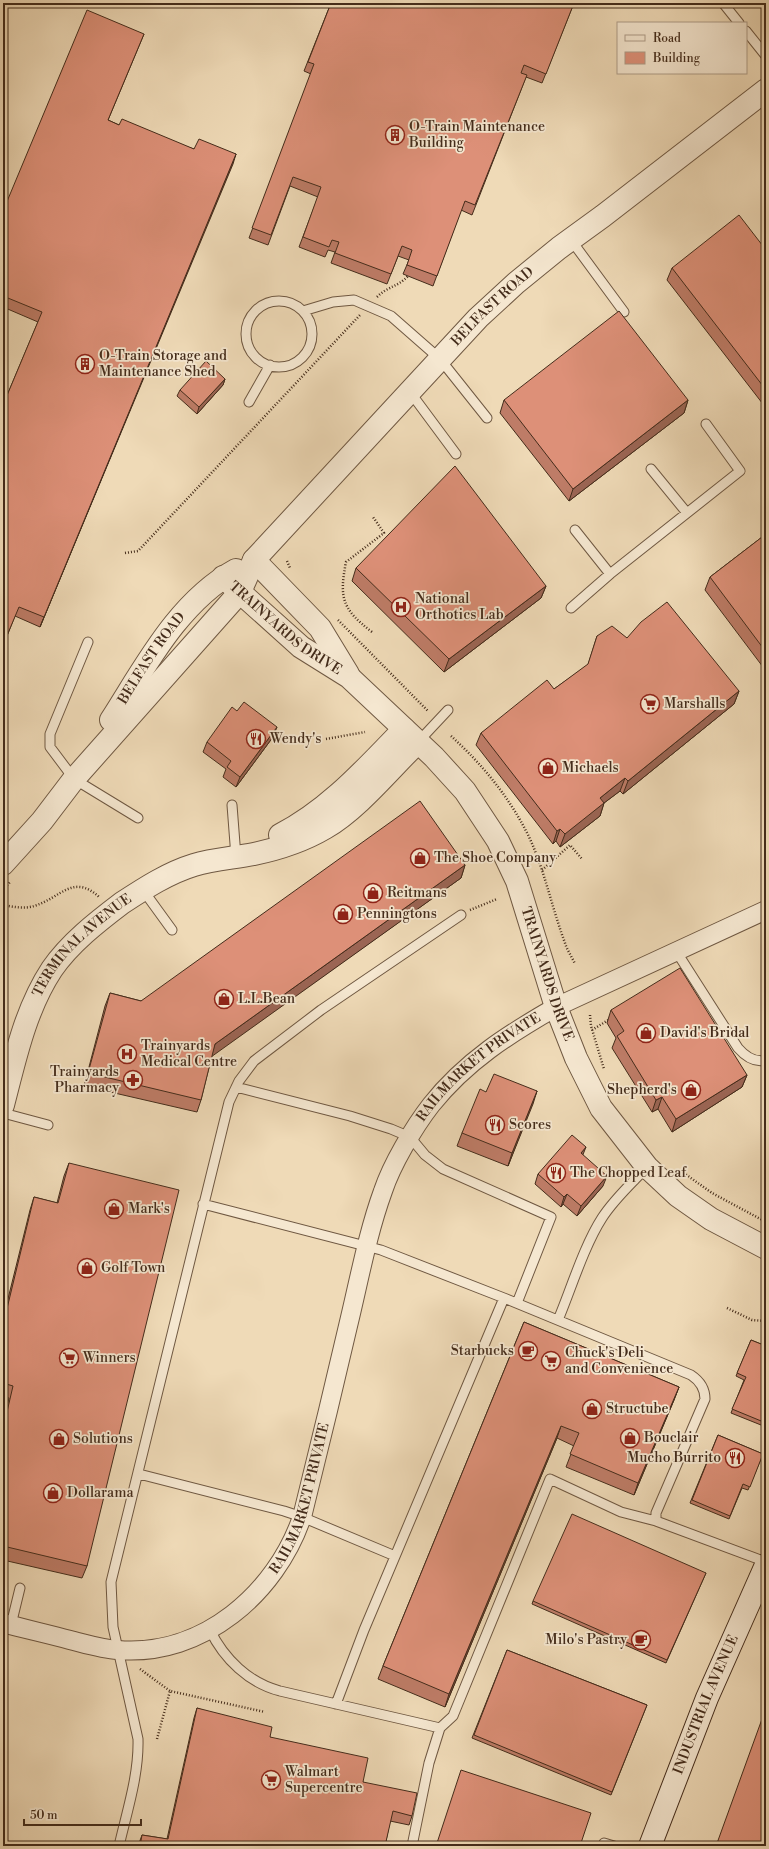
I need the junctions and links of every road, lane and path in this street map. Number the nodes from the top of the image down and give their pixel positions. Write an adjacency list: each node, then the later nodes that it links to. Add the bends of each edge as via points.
1 (723, 3): 2 (lane)
2 (738, 22)
3 (747, 32): 4 (lane)
4 (766, 56)
5 (766, 90): 6 (street, BELFAST ROAD)
6 (571, 240): 10 (lane); 11 (street, BELFAST ROAD, via 516,283 478,318)
7 (408, 276): 8 (path, via 402,283 385,289)
8 (368, 306): 9 (lane, via 354,300 332,302); 11 (lane, via 391,316); 22 (path, via 138,551)
9 (303, 312): 12 (lane, via 308,318 312,335 307,351 302,358 291,364); 12 (lane, via 289,302 280,301 264,305 252,317 247,333 250,350)
10 (624, 312)
11 (440, 359): 13 (street, BELFAST ROAD); 15 (lane)
12 (270, 366): 14 (lane)
13 (410, 392): 17 (lane); 23 (street, BELFAST ROAD)
14 (249, 402)
15 (488, 418)
16 (706, 424): 19 (lane, via 740,471)
17 (456, 454)
18 (651, 470): 19 (lane)
19 (687, 513): 26 (lane)
20 (373, 517): 31 (path, via 384,533 346,562 342,580 342,595 349,609)
21 (575, 530): 26 (lane)
22 (125, 553)
23 (254, 560): 27 (street, BELFAST ROAD); 28 (street, BELFAST ROAD); 33 (street, TRAINYARDS DRIVE, via 320,628)
24 (287, 561): 25 (path)
25 (292, 572)
26 (610, 574): 29 (lane)
27 (223, 577): 28 (street, TRAINYARDS DRIVE); 40 (street, BELFAST ROAD, via 194,603 159,645)
28 (240, 592): 33 (street, TRAINYARDS DRIVE, via 301,647); 40 (street, BELFAST ROAD)
29 (571, 608)
30 (334, 615): 35 (path)
31 (372, 632)
32 (88, 642): 40 (lane, via 53,725 49,741 50,747)
33 (349, 677): 37 (street, TRAINYARDS DRIVE)
34 (448, 710): 37 (lane)
35 (428, 711)
36 (365, 732): 39 (path)
37 (411, 736): 43 (street, TERMINAL AVENUE, via 357,803 339,819 292,843); 56 (street, TRAINYARDS DRIVE, via 465,791 498,841 519,888)
38 (451, 736): 46 (path, via 471,754 495,783 525,830)
39 (326, 738)
40 (74, 779): 42 (lane); 45 (street, BELFAST ROAD)
41 (232, 805): 43 (lane)
42 (138, 818)
43 (236, 857): 47 (street, TERMINAL AVENUE, via 178,870)
44 (582, 859): 46 (path, via 570,845)
45 (3, 864)
46 (542, 870): 55 (path, via 564,942)
47 (143, 890): 51 (street, TERMINAL AVENUE); 53 (lane)
48 (497, 900): 52 (path)
49 (3, 905): 51 (path, via 34,906 82,886 104,901)
50 (766, 910): 54 (street, RAILMARKET PRIVATE)
51 (110, 912): 63 (street, TERMINAL AVENUE, via 79,938 53,968 33,1003)
52 (461, 915): 62 (lane, via 284,1037 254,1061)
53 (172, 930)
54 (676, 951): 56 (street, RAILMARKET PRIVATE); 60 (lane, via 738,1048 744,1055 755,1060)
55 (575, 964)
56 (556, 1007): 66 (street, RAILMARKET PRIVATE, via 506,1036 471,1062 431,1106); 67 (street, TRAINYARDS DRIVE, via 576,1058 601,1108)
57 (590, 1015): 59 (path)
58 (611, 1018): 59 (path)
59 (592, 1030): 61 (path)
60 (766, 1060)
61 (606, 1074)
62 (236, 1087): 66 (lane, via 350,1116); 69 (lane, via 229,1102)
63 (3, 1105)
64 (3, 1113): 65 (lane)
65 (48, 1125)
66 (410, 1138): 71 (street, RAILMARKET PRIVATE, via 383,1191); 74 (lane, RAILMARKET PRIVATE, via 425,1155 443,1169 551,1217)
67 (647, 1167): 72 (street, TRAINYARDS DRIVE, via 692,1207); 76 (lane, via 602,1218)
68 (676, 1167): 70 (path, via 712,1193)
69 (203, 1204): 71 (lane); 78 (lane)
70 (766, 1222)
71 (367, 1245): 73 (lane); 79 (street, RAILMARKET PRIVATE)
72 (766, 1248)
73 (504, 1298): 74 (lane); 81 (lane)
74 (517, 1303): 76 (lane)
75 (727, 1308): 77 (path, via 752,1320)
76 (558, 1320): 80 (lane, via 691,1376 698,1380 705,1392 656,1513)
77 (766, 1322)
78 (139, 1474): 79 (lane); 86 (lane, via 111,1582 113,1627)
79 (302, 1517): 81 (lane); 85 (street, RAILMARKET PRIVATE, via 291,1546 271,1577 243,1606)
80 (656, 1521): 82 (lane); 91 (lane, via 621,1512 550,1479 453,1716)
81 (395, 1556): 89 (lane)
82 (766, 1564): 97 (street, INDUSTRIAL AVENUE, via 707,1698)
83 (20, 1588): 84 (lane)
84 (7, 1624): 86 (street, RAILMARKET PRIVATE)
85 (210, 1630): 86 (street, RAILMARKET PRIVATE, via 171,1645 137,1651); 89 (lane, via 234,1664 260,1684)
86 (118, 1650): 94 (lane, via 138,1739 139,1755)
87 (140, 1669): 88 (path)
88 (170, 1691): 90 (path); 92 (path)
89 (336, 1704): 91 (lane)
90 (265, 1712)
91 (440, 1728): 95 (lane, via 429,1763)
92 (157, 1739)
93 (604, 1843): 96 (lane)
94 (119, 1846)
95 (412, 1846)
96 (614, 1846)
97 (650, 1846)

